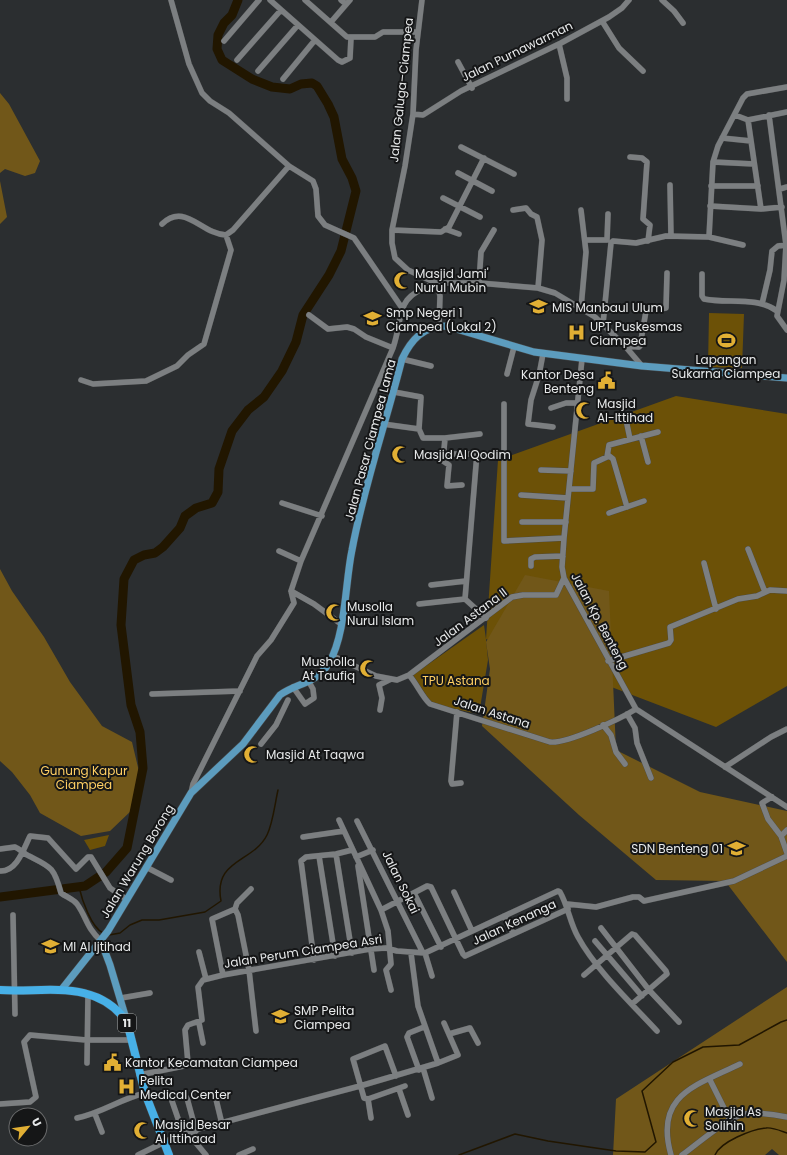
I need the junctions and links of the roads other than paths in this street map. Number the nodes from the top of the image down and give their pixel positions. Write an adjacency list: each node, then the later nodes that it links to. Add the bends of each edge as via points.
1 (171, 0): 40 (street, via 189,64 202,93)
2 (259, 0): 18 (street)
3 (270, 0): 10 (street)
4 (305, 0): 12 (street)
5 (341, 0): 9 (street)
6 (422, 0): 15 (street, Jalan Galuga–Ciampea)
7 (629, 0): 11 (street, Jalan Purnawarman, via 622,8)
8 (662, 0): 13 (street)
9 (348, 2): 12 (street)
10 (281, 10): 14 (street); 20 (street)
11 (602, 21): 19 (street, Jalan Purnawarman); 22 (street, via 619,48)
12 (331, 22): 16 (street)
13 (683, 23)
14 (298, 25): 17 (street); 23 (street)
15 (417, 32): 16 (street, via 383,32 375,37); 29 (street, Jalan Galuga–Ciampea)
16 (351, 38): 17 (street, via 350,58 342,62)
17 (316, 40): 24 (street)
18 (224, 41)
19 (559, 44): 26 (street, Jalan Purnawarman); 27 (street, via 567,78)
20 (238, 60)
21 (458, 62): 26 (street)
22 (643, 71)
23 (258, 72)
24 (283, 79)
25 (787, 87): 30 (street, via 747,94)
26 (472, 88): 29 (street, Jalan Purnawarman, via 453,96 423,116)
27 (568, 100)
28 (787, 112): 31 (street)
29 (413, 114): 61 (street, Jalan Galuga–Ciampea)
30 (735, 115): 32 (street); 33 (street)
31 (769, 115): 32 (street); 48 (street)
32 (748, 120): 34 (street)
33 (722, 138): 34 (street); 38 (street)
34 (751, 141): 39 (street)
35 (461, 147): 37 (street)
36 (630, 157): 68 (street, via 642,158 647,162 643,219 650,225)
37 (484, 158): 42 (street); 43 (street)
38 (713, 162): 39 (street); 45 (street)
39 (754, 164): 46 (street)
40 (289, 166): 63 (street, via 234,230); 78 (street, via 313,181 320,220 325,225 352,235)
41 (458, 174): 43 (street)
42 (514, 174)
43 (473, 181): 49 (street); 51 (street)
44 (670, 185): 65 (street)
45 (711, 186): 46 (street); 52 (street)
46 (758, 186): 54 (street)
47 (787, 187): 48 (street)
48 (780, 189): 53 (street)
49 (492, 191)
50 (443, 198): 51 (street)
51 (460, 206): 58 (street); 60 (street, via 449,227)
52 (710, 206): 54 (street); 66 (street)
53 (782, 207): 54 (street); 70 (street)
54 (761, 209)
55 (513, 210): 76 (street, via 526,208 538,217 542,240)
56 (581, 210): 67 (street)
57 (608, 214): 67 (street, via 607,240)
58 (480, 217)
59 (162, 224): 63 (street, via 174,216 182,217 191,219 211,232)
60 (445, 229): 61 (street, via 441,232); 64 (street)
61 (392, 230): 74 (street, Jalan Galuga–Ciampea, via 393,253 398,263 416,275)
62 (494, 230): 75 (street, via 481,252)
63 (226, 234): 95 (street, via 231,250 204,344 177,366 146,381 93,384)
64 (459, 234)
65 (671, 236): 66 (street); 68 (street)
66 (709, 237): 69 (street)
67 (585, 240): 79 (street)
68 (648, 241): 82 (street, via 636,244 616,240 611,243)
69 (743, 245)
70 (786, 245): 73 (street); 77 (street, via 778,246 772,251)
71 (667, 272): 86 (street, via 666,308 646,311 640,346)
72 (702, 274): 77 (street, via 704,299)
73 (786, 280): 80 (street)
74 (437, 283): 75 (street, Jalan Galuga–Ciampea); 78 (street, via 413,293); 83 (street, via 440,296)
75 (479, 283): 76 (street, Jalan Galuga–Ciampea)
76 (538, 288): 79 (street, Jalan Galuga–Ciampea, via 554,293)
77 (762, 304): 80 (street)
78 (402, 308): 87 (street)
79 (581, 308): 82 (street, Jalan Galuga–Ciampea)
80 (777, 311): 84 (street, via 778,319)
81 (309, 315): 87 (street, via 328,329 354,329)
82 (603, 324): 86 (street, Jalan Galuga–Ciampea)
83 (439, 326): 85 (main road, via 456,328); 89 (main road, Jalan Pasar Ciampea Lama, via 421,333 409,345)
84 (786, 328)
85 (514, 346): 88 (main road); 93 (street)
86 (625, 346): 92 (street, Jalan Galuga–Ciampea)
87 (393, 348): 124 (street)
88 (543, 354): 90 (main road); 102 (street, via 530,400 528,424)
89 (402, 359): 91 (street); 96 (main road, Jalan Pasar Ciampea Lama)
90 (582, 359): 92 (main road); 97 (street, Jalan Kp. Benteng)
91 (431, 366)
92 (642, 366): 94 (main road)
93 (507, 374)
94 (787, 378)
95 (81, 380)
96 (394, 392): 101 (main road, Jalan Pasar Ciampea Lama); 103 (street, via 421,394)
97 (578, 403): 99 (street, via 566,402); 115 (street, Jalan Kp. Benteng)
98 (504, 404): 111 (street)
99 (551, 408)
100 (625, 415): 108 (street)
101 (383, 424): 103 (street); 144 (main road, Jalan Pasar Ciampea Lama, via 352,550)
102 (553, 427)
103 (419, 429): 107 (street, via 423,438)
104 (658, 432): 106 (street)
105 (480, 434): 107 (street)
106 (641, 436): 108 (street); 113 (street)
107 (445, 438): 110 (street)
108 (630, 439): 112 (street, via 609,445)
109 (477, 453): 110 (street); 111 (street); 135 (street)
110 (445, 454): 116 (street, via 443,461 448,465 447,486)
111 (504, 454): 127 (street, via 504,541)
112 (608, 455): 117 (street, via 594,463 593,488); 122 (street, via 613,459)
113 (648, 462)
114 (541, 470): 115 (street)
115 (571, 471): 117 (street, Jalan Kp. Benteng)
116 (462, 485)
117 (569, 489): 119 (street, Jalan Kp. Benteng)
118 (521, 495): 119 (street)
119 (568, 498): 126 (street, Jalan Kp. Benteng)
120 (644, 501): 122 (street)
121 (282, 502): 124 (street)
122 (627, 507): 123 (street)
123 (609, 513)
124 (322, 516): 131 (street)
125 (522, 522): 126 (street)
126 (566, 522): 127 (street, Jalan Kp. Benteng)
127 (564, 538): 130 (street, Jalan Kp. Benteng)
128 (748, 549): 139 (street)
129 (279, 551): 131 (street)
130 (563, 556): 133 (street, via 535,557 531,559); 134 (street, Jalan Kp. Benteng)
131 (302, 561): 137 (street)
132 (704, 563): 142 (street)
133 (531, 566)
134 (564, 578): 143 (street, Jalan Astana II, via 558,593 518,595 496,608); 146 (street, Jalan Kp. Benteng)
135 (466, 581): 136 (street); 140 (street)
136 (431, 585)
137 (291, 591): 144 (street); 151 (street, via 294,603 271,640 257,656)
138 (787, 591): 139 (street)
139 (765, 592): 142 (street)
140 (465, 599): 141 (street); 143 (street)
141 (419, 604)
142 (716, 608): 146 (street, via 670,627 669,643)
143 (486, 618): 147 (street, Jalan Astana II)
144 (341, 624): 145 (main road, Jalan Pasar Ciampea Lama)
145 (333, 656): 148 (street, via 376,676); 149 (main road, Jalan Pasar Ciampea Lama, via 320,674)
146 (608, 661): 154 (street, Jalan Kp. Benteng)
147 (409, 675): 148 (street, via 397,680); 156 (street, Jalan Astana, via 426,700)
148 (391, 678): 155 (street, via 379,685 382,698)
149 (309, 682): 150 (main road, Jalan Pasar Ciampea Lama); 150 (street, via 314,698 305,704)
150 (293, 688): 153 (main road, Jalan Pasar Ciampea Lama)
151 (240, 691): 152 (street); 165 (street, via 193,784)
152 (152, 694)
153 (280, 695): 160 (street, via 290,702); 165 (main road, Jalan Pasar Ciampea Lama, via 243,744)
154 (636, 709): 157 (street, Jalan Astana); 162 (street, Jalan Kp. Benteng)
155 (380, 710)
156 (457, 712): 158 (street, Jalan Astana, via 550,742 559,742); 164 (street, via 451,781 452,784)
157 (627, 714): 158 (street, Jalan Astana); 163 (street)
158 (603, 725): 161 (street, via 611,735 616,752)
159 (787, 729): 162 (street, via 771,736)
160 (261, 744)
161 (625, 764)
162 (725, 767): 166 (street, Jalan Kp. Benteng)
163 (651, 778)
164 (461, 783)
165 (191, 793): 182 (main road, Jalan Warung Borong)
166 (772, 797): 167 (street, Jalan Kp. Benteng); 172 (street, via 762,803 768,819)
167 (787, 807)
168 (339, 820): 171 (street)
169 (357, 821): 176 (street, Jalan Sokai)
170 (787, 830): 172 (street)
171 (344, 831): 173 (street); 175 (street)
172 (781, 836): 179 (street)
173 (304, 837)
174 (0, 849): 177 (street, via 12,847)
175 (352, 850): 178 (street); 181 (street)
176 (373, 850): 181 (street); 189 (street, Jalan Sokai)
177 (22, 852): 183 (street, via 15,865); 188 (street, via 30,836 48,838 76,869 88,856 93,859 110,888); 199 (street, via 47,865 58,880 61,893 72,898 91,931)
178 (336, 854): 180 (street); 206 (street)
179 (787, 855): 190 (street, via 751,874 712,887 644,901 639,897 633,897 596,907)
180 (319, 856): 209 (street); 211 (street, via 303,858 301,861)
181 (357, 859): 192 (street); 202 (street)
182 (146, 867): 184 (street); 188 (main road, Jalan Warung Borong)
183 (0, 871)
184 (171, 880)
185 (251, 889): 191 (street, via 237,903)
186 (454, 892): 196 (street)
187 (414, 893): 189 (street); 198 (street, via 427,886 431,887); 201 (street)
188 (126, 899): 199 (main road, Jalan Warung Borong)
189 (398, 901): 192 (street); 208 (street, Jalan Sokai)
190 (567, 906): 194 (street, Jalan Perum Ciampea Asri, via 558,891); 197 (street, Jalan Kenanga); 212 (street, Jalan Perum Ciampea Asri, via 578,936)
191 (235, 909): 213 (street); 215 (street, via 212,919)
192 (381, 910): 203 (street, via 388,928)
193 (13, 916): 223 (street)
194 (504, 916): 196 (street, Jalan Perum Ciampea Asri); 197 (street)
195 (601, 928): 204 (street)
196 (472, 932): 198 (street, Jalan Perum Ciampea Asri)
197 (513, 933): 198 (street, Jalan Kenanga, via 468,956 463,954)
198 (456, 940): 201 (street, Jalan Perum Ciampea Asri)
199 (101, 941): 219 (main road, Jalan Warung Borong); 227 (main road)
200 (595, 941): 210 (street)
201 (441, 947): 208 (street, Jalan Perum Ciampea Asri)
202 (370, 949): 203 (street, Jalan Perum Ciampea Asri); 206 (street, Jalan Perum Ciampea Asri); 214 (street)
203 (390, 949): 207 (street, Jalan Perum Ciampea Asri); 221 (street, via 391,965 386,970)
204 (616, 950): 210 (street); 222 (street); 222 (street, via 634,934 666,971 665,977)
205 (199, 952): 218 (street)
206 (352, 953): 209 (street, Jalan Perum Ciampea Asri)
207 (411, 953): 208 (street, Jalan Perum Ciampea Asri); 234 (street, via 416,998)
208 (424, 953): 217 (street, Jalan Sokai)
209 (335, 954): 211 (street, Jalan Perum Ciampea Asri)
210 (608, 957): 212 (street); 226 (street)
211 (314, 960): 213 (street, Jalan Perum Ciampea Asri)
212 (598, 965): 216 (street); 228 (street, Jalan Perum Ciampea Asri)
213 (249, 970): 215 (street, Jalan Perum Ciampea Asri); 235 (street)
214 (374, 970)
215 (223, 974): 218 (street, Jalan Perum Ciampea Asri)
216 (584, 975)
217 (432, 976)
218 (206, 979): 232 (street, via 200,982 198,987 203,1019)
219 (62, 989): 223 (highway, 11); 225 (highway, 11)
220 (0, 990): 223 (highway, 11)
221 (391, 990)
222 (650, 990): 226 (street); 231 (street)
223 (14, 991): 229 (street)
224 (150, 993): 227 (street)
225 (88, 994): 230 (highway, 11, via 112,1005); 238 (street)
226 (642, 996): 228 (street)
227 (121, 998): 230 (main road)
228 (632, 1004): 236 (street, Jalan Perum Ciampea Asri)
229 (15, 1014)
230 (127, 1022): 239 (highway, 11)
231 (679, 1022)
232 (199, 1023): 240 (street); 246 (street, via 186,1028 186,1065)
233 (444, 1023): 237 (street)
234 (424, 1027): 243 (street); 245 (street, via 409,1032 407,1036)
235 (256, 1031)
236 (657, 1031)
237 (449, 1034): 241 (street, via 470,1028); 243 (street, via 458,1056)
238 (86, 1040): 239 (street); 242 (street); 258 (street, via 34,1034 27,1036 24,1042 36,1097 30,1102)
239 (132, 1040): 246 (highway, 11)
240 (203, 1043)
241 (478, 1044)
242 (87, 1063)
243 (438, 1063): 245 (street)
244 (740, 1064): 248 (street)
245 (421, 1069): 247 (street); 255 (street)
246 (139, 1075): 252 (highway, 11)
247 (396, 1076): 249 (street); 249 (street, via 385,1046 352,1058)
248 (710, 1080): 264 (street); 275 (street, via 697,1085 676,1101 669,1112 666,1129)
249 (360, 1086): 256 (street, via 364,1098); 265 (street)
250 (406, 1086): 251 (street)
251 (399, 1089): 256 (street); 260 (street)
252 (145, 1093): 259 (street, via 126,1098); 269 (highway, 11)
253 (215, 1095): 265 (street)
254 (187, 1098): 266 (street)
255 (432, 1098)
256 (368, 1099): 263 (street)
257 (172, 1101): 268 (street)
258 (0, 1104)
259 (95, 1114): 262 (street); 267 (street)
260 (408, 1115)
261 (787, 1117): 264 (street, via 743,1114)
262 (77, 1118)
263 (371, 1118)
264 (730, 1120): 276 (street)
265 (222, 1124): 266 (street)
266 (193, 1131): 268 (street); 273 (street, via 196,1143)
267 (102, 1132)
268 (183, 1133): 269 (street)
269 (164, 1143): 271 (street); 272 (highway, 11)
270 (253, 1149): 274 (street)
271 (138, 1155)
272 (169, 1155)
273 (206, 1155)
274 (239, 1155)
275 (671, 1155)
276 (682, 1155)

